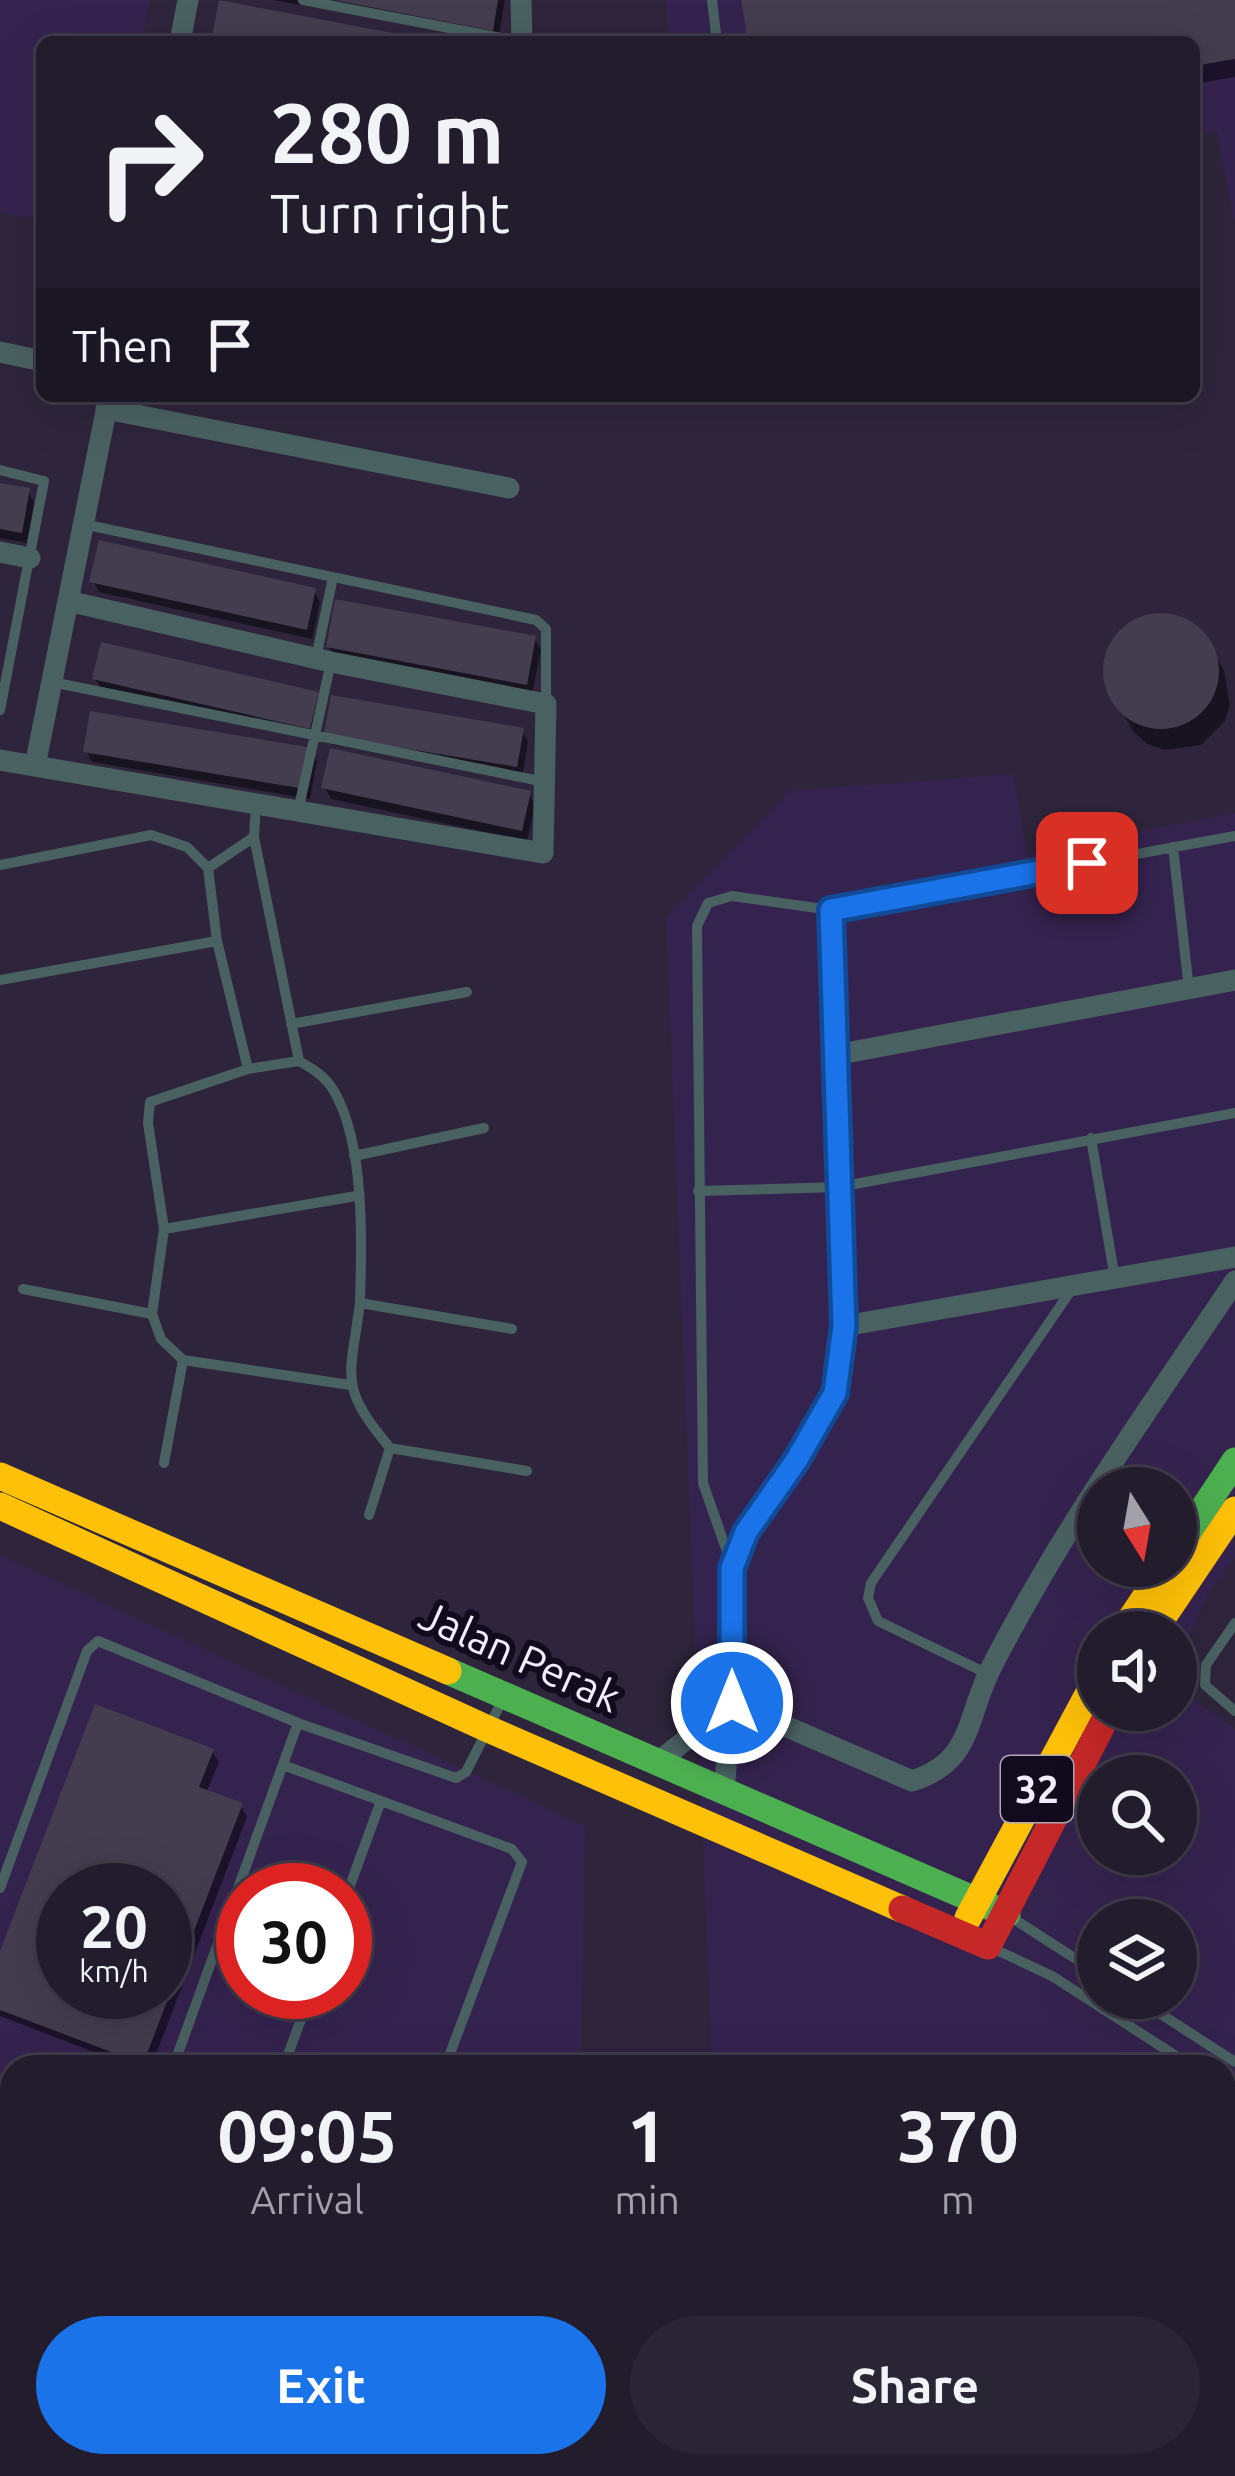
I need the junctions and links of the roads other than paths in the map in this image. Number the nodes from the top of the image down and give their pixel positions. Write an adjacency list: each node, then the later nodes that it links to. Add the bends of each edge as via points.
1 (188, 0): 5 (street)
2 (303, 0): 6 (lane)
3 (521, 0): 7 (street)
4 (712, 0): 8 (lane)
5 (181, 36)
6 (491, 36)
7 (522, 36)
8 (716, 36)
9 (0, 352): 10 (street)
10 (36, 360)
11 (108, 403): 13 (street); 14 (street)
12 (0, 470): 16 (lane, via 44,481)
13 (508, 488)
14 (83, 524): 17 (lane); 18 (street)
15 (0, 552): 16 (street)
16 (30, 558): 20 (lane)
17 (333, 577): 21 (lane); 23 (lane, via 542,622)
18 (68, 601): 21 (street); 22 (street)
19 (0, 639): 20 (lane)
20 (14, 642): 24 (lane)
21 (323, 660): 23 (street); 25 (lane)
22 (52, 682): 25 (lane); 27 (street)
23 (546, 704): 28 (street)
24 (0, 710)
25 (315, 738): 28 (lane); 30 (lane)
26 (0, 760): 27 (street)
27 (35, 766): 29 (street)
28 (545, 782): 30 (street, via 544,853)
29 (256, 804): 30 (street); 32 (lane)
30 (298, 811)
31 (1235, 836): 33 (lane)
32 (254, 837): 35 (lane); 42 (lane)
33 (1173, 847): 36 (lane); 40 (lane)
34 (0, 865): 35 (lane, via 151,835 187,847)
35 (208, 868): 37 (lane)
36 (831, 910): 43 (lane); 51 (lane, via 733,896 708,903 697,926)
37 (218, 941): 38 (lane); 45 (lane)
38 (0, 980)
39 (1235, 980): 40 (street)
40 (1189, 988): 43 (street)
41 (466, 992): 42 (lane)
42 (291, 1024): 44 (lane)
43 (835, 1055): 50 (street)
44 (299, 1060): 45 (lane); 49 (lane, via 335,1092)
45 (248, 1070): 53 (lane, via 150,1102)
46 (1235, 1113): 48 (lane)
47 (484, 1128): 49 (lane)
48 (1091, 1138): 50 (lane); 55 (lane)
49 (354, 1156): 52 (lane)
50 (839, 1187): 51 (lane); 61 (street)
51 (698, 1191): 74 (lane, via 703,1484)
52 (356, 1196): 53 (lane); 59 (lane)
53 (164, 1229): 60 (lane)
54 (1235, 1257): 55 (street)
55 (1115, 1279): 57 (street)
56 (1235, 1281): 77 (street, via 1053,1551)
57 (1074, 1286): 61 (street); 77 (lane, via 871,1582 878,1621)
58 (22, 1289): 60 (lane)
59 (360, 1304): 62 (lane); 64 (lane)
60 (152, 1314): 63 (lane, via 161,1340)
61 (844, 1326): 74 (street, via 835,1393 746,1532)
62 (512, 1329)
63 (183, 1360): 64 (lane); 67 (lane)
64 (350, 1385): 65 (lane)
65 (390, 1448): 68 (lane); 72 (lane)
66 (1235, 1461): 73 (main road)
67 (164, 1462)
68 (527, 1471)
69 (0, 1476): 78 (main road, Jalan Perak)
70 (0, 1506): 83 (main road, Jalan Perak)
71 (1235, 1510): 75 (main road)
72 (369, 1515)
73 (1197, 1518)
74 (732, 1568): 79 (street)
75 (1167, 1611)
76 (1235, 1623): 80 (lane, via 1206,1665 1205,1685)
77 (988, 1674): 79 (street, via 956,1756 937,1773 911,1780)
78 (505, 1695): 83 (lane); 85 (main road, Jalan Perak)
79 (732, 1703): 85 (street); 87 (street)
80 (1235, 1712)
81 (1077, 1715): 92 (main road, 32)
82 (298, 1723): 83 (lane, via 456,1778); 86 (lane); 91 (lane, via 98,1641 87,1652)
83 (488, 1729): 89 (main road, Jalan Perak)
84 (1099, 1731): 93 (main road, 32)
85 (647, 1757): 87 (main road, Jalan Perak); 89 (main road, via 666,1791)
86 (283, 1765): 88 (lane); 99 (lane)
87 (724, 1791): 92 (main road, Jalan Perak)
88 (381, 1801): 90 (lane); 101 (lane, via 512,1849 522,1862)
89 (663, 1806): 94 (main road, Jalan Perak)
90 (358, 1863)
91 (0, 1888)
92 (977, 1902): 93 (main road, Jalan Perak); 94 (main road, 32)
93 (1006, 1914): 95 (main road, 32); 96 (lane)
94 (959, 1935): 95 (main road, Jalan Perak)
95 (988, 1946): 102 (lane, via 1052,1976)
96 (1077, 1960)
97 (301, 2019): 100 (lane)
98 (1168, 2019): 103 (lane)
99 (176, 2055)
100 (288, 2055)
101 (450, 2055)
102 (1174, 2055)
103 (1224, 2055)

